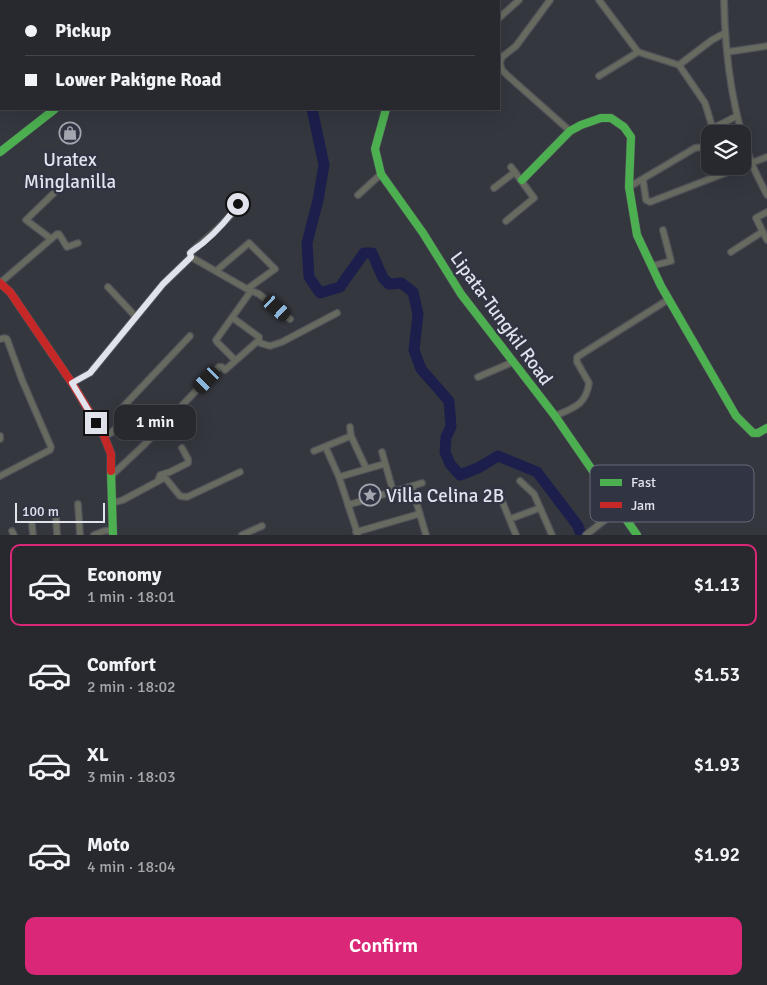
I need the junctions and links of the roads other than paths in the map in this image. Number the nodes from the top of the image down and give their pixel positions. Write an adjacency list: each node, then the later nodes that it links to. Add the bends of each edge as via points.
1 (520, 0): 5 (street)
2 (550, 0): 15 (street, via 516,46 502,57 500,64 508,76)
3 (599, 0): 8 (street)
4 (724, 0): 6 (street)
5 (500, 17)
6 (725, 33): 9 (street); 10 (street)
7 (767, 46): 9 (street)
8 (638, 52): 10 (street); 11 (street)
9 (727, 52): 14 (street)
10 (679, 65): 14 (street, via 705,103 712,126)
11 (599, 76)
12 (54, 110): 17 (main road)
13 (386, 110): 20 (main road, Lipata-Tungkil Road, via 376,148)
14 (737, 116): 19 (street)
15 (570, 131): 22 (main road); 25 (main road, via 601,118 611,118 624,127 630,137)
16 (701, 147): 23 (street)
17 (0, 152)
18 (767, 158): 19 (street)
19 (752, 163): 27 (street)
20 (381, 174): 28 (street); 53 (main road, Lipata-Tungkil Road, via 461,294)
21 (718, 175): 23 (street, via 650,202 646,200)
22 (522, 180): 24 (street, via 513,169); 31 (street, via 534,198)
23 (643, 180): 25 (street)
24 (494, 188)
25 (629, 188): 39 (main road, via 638,235)
26 (57, 190): 34 (street, via 26,220)
27 (767, 195)
28 (358, 196)
29 (238, 204): 38 (street, via 232,214 190,253)
30 (767, 212): 33 (street, via 756,218)
31 (506, 222)
32 (663, 230): 39 (street, via 671,261)
33 (762, 232): 35 (street); 37 (street)
34 (50, 238): 36 (street, via 58,233 67,246); 41 (street)
35 (767, 240)
36 (78, 243)
37 (731, 252)
38 (191, 257): 40 (street); 46 (street)
39 (652, 266): 58 (main road, via 736,416 753,433)
40 (216, 271): 43 (street); 43 (street, via 249,243 275,269)
41 (0, 283): 55 (main road, via 10,292)
42 (108, 287): 46 (street)
43 (249, 290): 47 (street); 48 (street, via 259,294)
44 (666, 301): 56 (street, via 577,357 589,383 586,396 576,407)
45 (337, 313): 51 (street, via 282,342 270,346)
46 (136, 317): 55 (street, via 90,373)
47 (233, 318): 51 (street, via 259,337); 52 (street, via 216,342)
48 (290, 319)
49 (190, 336): 59 (street, via 121,409 118,426)
50 (0, 339): 70 (street, via 7,339 51,447)
51 (257, 342): 52 (street)
52 (235, 360): 69 (street, via 225,370 219,367)
53 (513, 362): 54 (street); 56 (main road, Lipata-Tungkil Road)
54 (478, 377)
55 (72, 383): 59 (main road)
56 (555, 416): 66 (main road, Lipata-Tungkil Road)
57 (350, 426): 60 (street)
58 (767, 428)
59 (104, 436): 69 (main road, via 111,454)
60 (351, 436): 62 (street); 67 (street)
61 (182, 448): 72 (street, via 188,463 160,475)
62 (326, 448): 63 (street); 71 (street)
63 (314, 452)
64 (382, 452): 65 (street)
65 (384, 464): 67 (street); 76 (street)
66 (590, 466)
67 (366, 468): 71 (street)
68 (240, 472): 72 (street, via 187,497 180,496 166,479)
69 (112, 475): 78 (main road)
70 (0, 476)
71 (339, 477): 80 (street)
72 (158, 481): 78 (street)
73 (520, 481): 81 (street, via 534,494)
74 (422, 483): 75 (street)
75 (412, 487): 76 (street); 82 (street)
76 (393, 491): 80 (street)
77 (500, 496): 84 (street)
78 (112, 503): 89 (main road)
79 (78, 504): 93 (street)
80 (348, 505): 90 (street)
81 (540, 508): 84 (street); 98 (street)
82 (420, 514): 90 (street); 96 (street)
83 (56, 518): 92 (street)
84 (510, 520): 97 (street)
85 (602, 522): 99 (street)
86 (629, 522): 100 (main road, Lipata-Tungkil Road)
87 (32, 525): 91 (street)
88 (262, 526): 95 (street)
89 (113, 532): 94 (street)
90 (357, 534)
91 (33, 535)
92 (57, 535)
93 (80, 535)
94 (94, 535)
95 (242, 535)
96 (426, 535)
97 (516, 535)
98 (552, 535)
99 (586, 535)
100 (637, 535)

